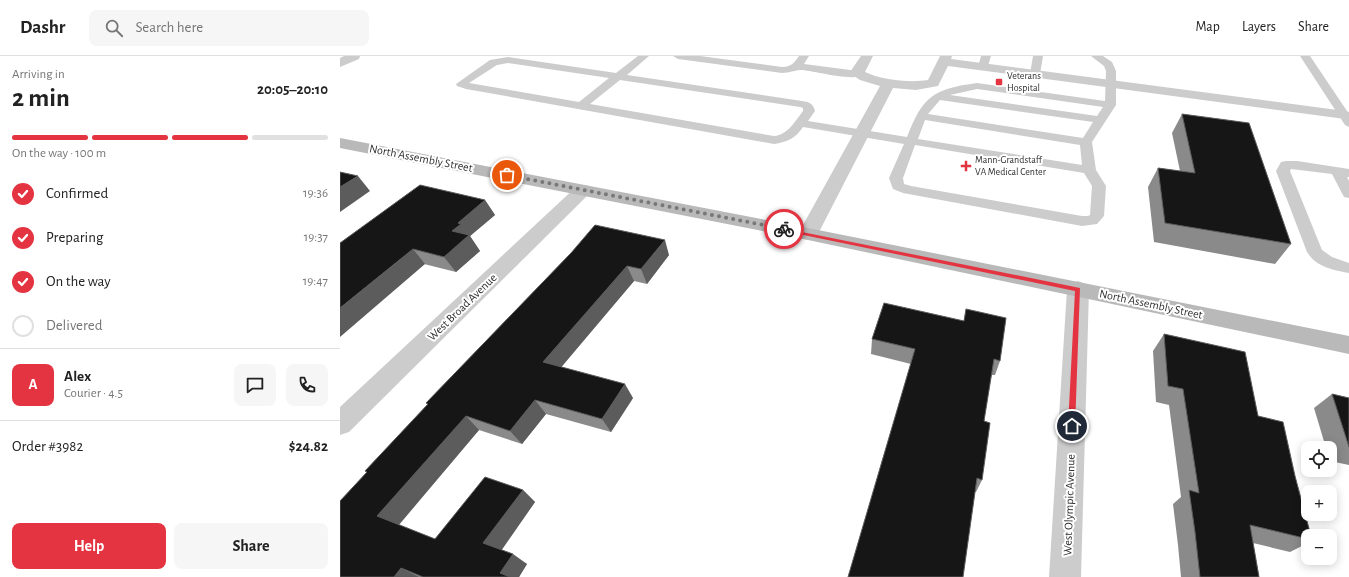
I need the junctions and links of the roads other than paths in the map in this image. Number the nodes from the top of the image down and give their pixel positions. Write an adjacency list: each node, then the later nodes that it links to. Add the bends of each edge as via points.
1 (354, 56): 11 (street)
2 (644, 56): 15 (lane)
3 (678, 56): 12 (lane, via 782,70 790,70)
4 (804, 56): 12 (lane)
5 (867, 56): 13 (street)
6 (1038, 56): 14 (lane)
7 (1096, 56): 17 (lane, via 1108,64 1111,71)
8 (1305, 56): 22 (lane)
9 (945, 59): 10 (street); 16 (street, via 933,83 914,86)
10 (984, 61): 14 (street)
11 (340, 63)
12 (797, 66): 13 (lane)
13 (858, 74): 16 (street, via 866,79)
14 (1035, 74): 17 (street)
15 (618, 76): 20 (lane); 20 (lane, via 502,59 461,84); 24 (lane, via 802,104 808,106 809,111)
16 (890, 82): 25 (street)
17 (1110, 84): 19 (lane); 22 (street)
18 (938, 97): 19 (lane, via 957,89 977,86); 21 (lane, via 932,100); 23 (lane)
19 (1110, 105): 23 (lane)
20 (581, 106): 24 (lane, via 774,140 784,139 794,132)
21 (921, 116): 26 (lane); 27 (lane)
22 (1347, 119)
23 (1101, 120): 27 (lane)
24 (800, 123): 25 (lane)
25 (860, 134): 26 (lane); 33 (street)
26 (910, 142): 29 (lane); 29 (lane, via 896,178 898,186 908,190 1082,221 1092,221 1097,216 1098,186)
27 (1086, 142): 29 (lane)
28 (340, 143): 31 (main road, North Assembly Street)
29 (1090, 170)
30 (1343, 172): 32 (lane); 34 (lane, via 1297,165 1286,165 1283,171 1315,252 1324,261)
31 (583, 190): 33 (main road, North Assembly Street); 37 (street, West Broad Avenue)
32 (1349, 194)
33 (808, 234): 35 (main road, North Assembly Street)
34 (1349, 268)
35 (1078, 289): 36 (main road, North Assembly Street); 38 (street, West Olympic Avenue)
36 (1349, 345)
37 (340, 424)
38 (1065, 577)

